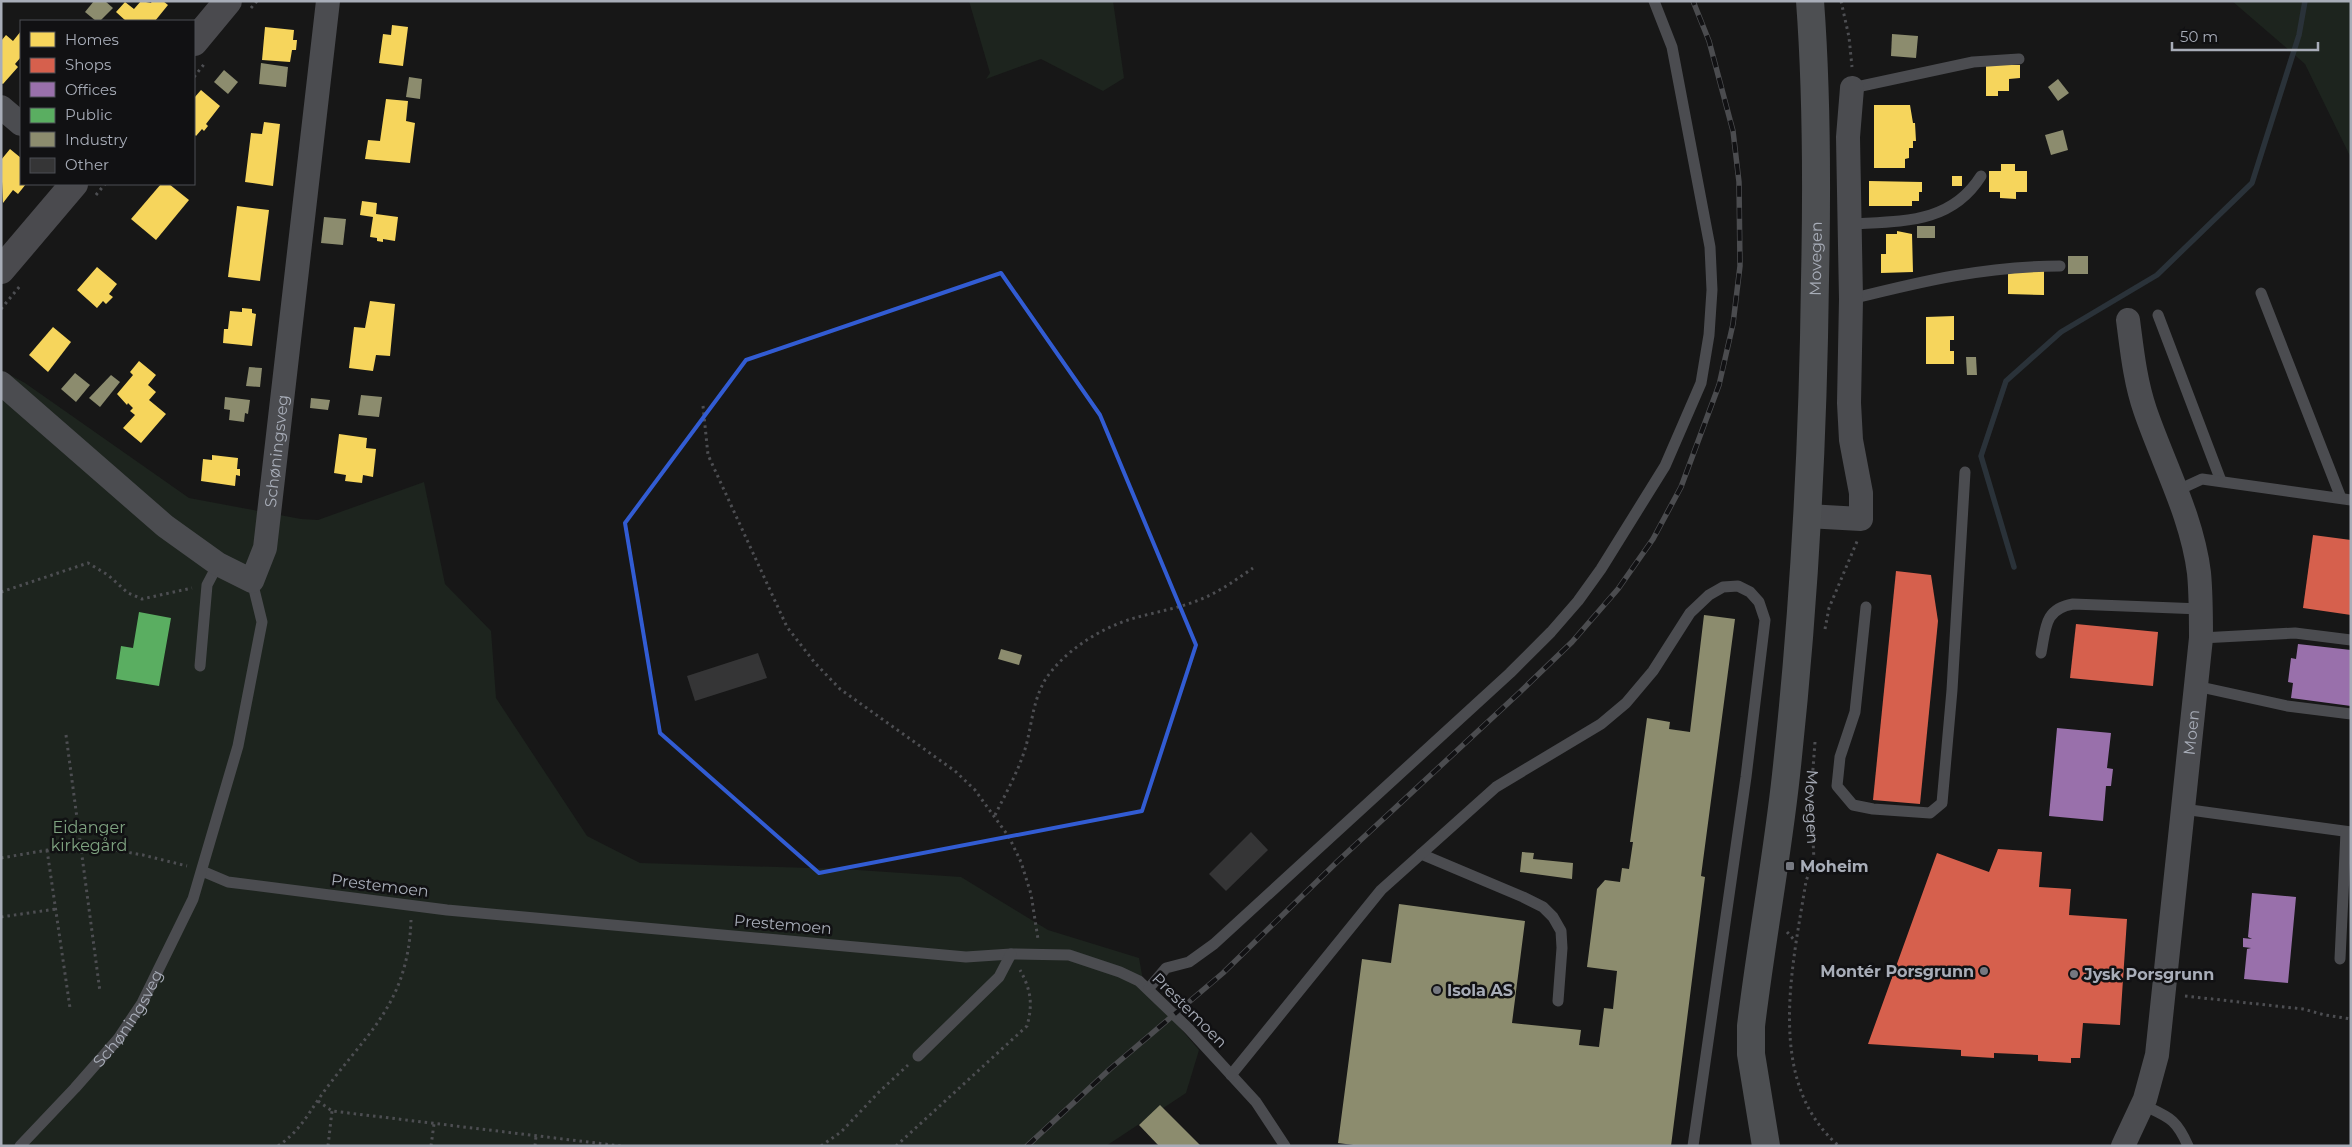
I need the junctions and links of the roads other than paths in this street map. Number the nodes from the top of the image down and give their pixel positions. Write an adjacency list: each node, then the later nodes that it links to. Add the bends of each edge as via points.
1 (228, 1): 5 (main road)
2 (328, 1): 26 (street, Schøningsveg, via 268,529 265,548)
3 (1654, 1): 41 (lane, via 1672,48 1683,94 1710,247 1712,290 1701,383 1665,466 1596,577 1531,653 1214,944 1189,962 1166,968)
4 (1810, 1): 24 (main road, Movegen, via 1816,109 1816,249)
5 (195, 41)
6 (2019, 58): 7 (lane, via 1973,62)
7 (1852, 88): 12 (street, via 1848,137)
8 (1, 107): 9 (street)
9 (20, 123)
10 (1981, 176): 12 (lane, via 1974,188 1956,204 1935,214 1916,220)
11 (73, 185): 14 (main road)
12 (1851, 224): 16 (street)
13 (2060, 266): 16 (lane, via 2017,266 1968,273)
14 (1, 270)
15 (2261, 293): 23 (lane)
16 (1852, 299): 24 (street, via 1849,423 1862,493 1861,519)
17 (2158, 315): 21 (lane)
18 (2128, 320): 22 (street, Moen, via 2144,408)
19 (1, 383): 25 (street, via 165,526)
20 (1965, 472): 27 (lane, via 1942,803 1930,813 1853,805 1837,786 1840,757 1855,712)
21 (2221, 482): 22 (lane, via 2202,479); 23 (lane)
22 (2176, 491): 28 (street, Moen, via 2192,538 2199,572)
23 (2346, 499)
24 (1807, 516): 45 (main road, Movegen, via 1786,774 1751,1026 1751,1054)
25 (218, 564): 26 (street); 32 (lane, via 207,585)
26 (252, 581): 38 (lane, Schøningsveg, via 262,622 238,746)
27 (1866, 607)
28 (2200, 609): 29 (street, Moen); 31 (lane, via 2073,604 2061,607 2048,620)
29 (2201, 638): 30 (lane, via 2295,633); 33 (street, Moen)
30 (2351, 640)
31 (2041, 653)
32 (200, 666)
33 (2196, 686): 34 (lane, via 2287,706); 35 (street, Moen)
34 (2351, 714)
35 (2183, 810): 36 (lane); 46 (street, Moen, via 2157,1055)
36 (2348, 832): 40 (lane)
37 (1421, 854): 42 (lane, via 1523,897 1553,917 1560,931 1562,948); 44 (lane, via 1381,890); 49 (lane, via 1496,787 1601,724 1626,703 1653,671 1690,613 1709,595 1723,587 1738,586 1750,592 1759,602 1765,620 1762,660)
38 (202, 871): 39 (lane, Prestemoen, via 228,882 412,906 966,957); 47 (lane, Schøningsveg, via 193,898 142,1004 118,1039)
39 (1011, 954): 41 (lane, Prestemoen, via 1068,955 1120,972); 43 (lane, via 999,977)
40 (2340, 959)
41 (1149, 988): 44 (lane, Prestemoen)
42 (1558, 1001)
43 (918, 1056)
44 (1231, 1075): 48 (lane, Prestemoen, via 1256,1102)
45 (1759, 1095): 50 (main road, Movegen); 51 (main road, Movegen)
46 (2143, 1105): 52 (street, Moen); 53 (lane, via 2175,1122)
47 (20, 1146)
48 (1285, 1146)
49 (1693, 1146)
50 (1766, 1146)
51 (1783, 1146)
52 (2123, 1146)
53 (2188, 1146)

